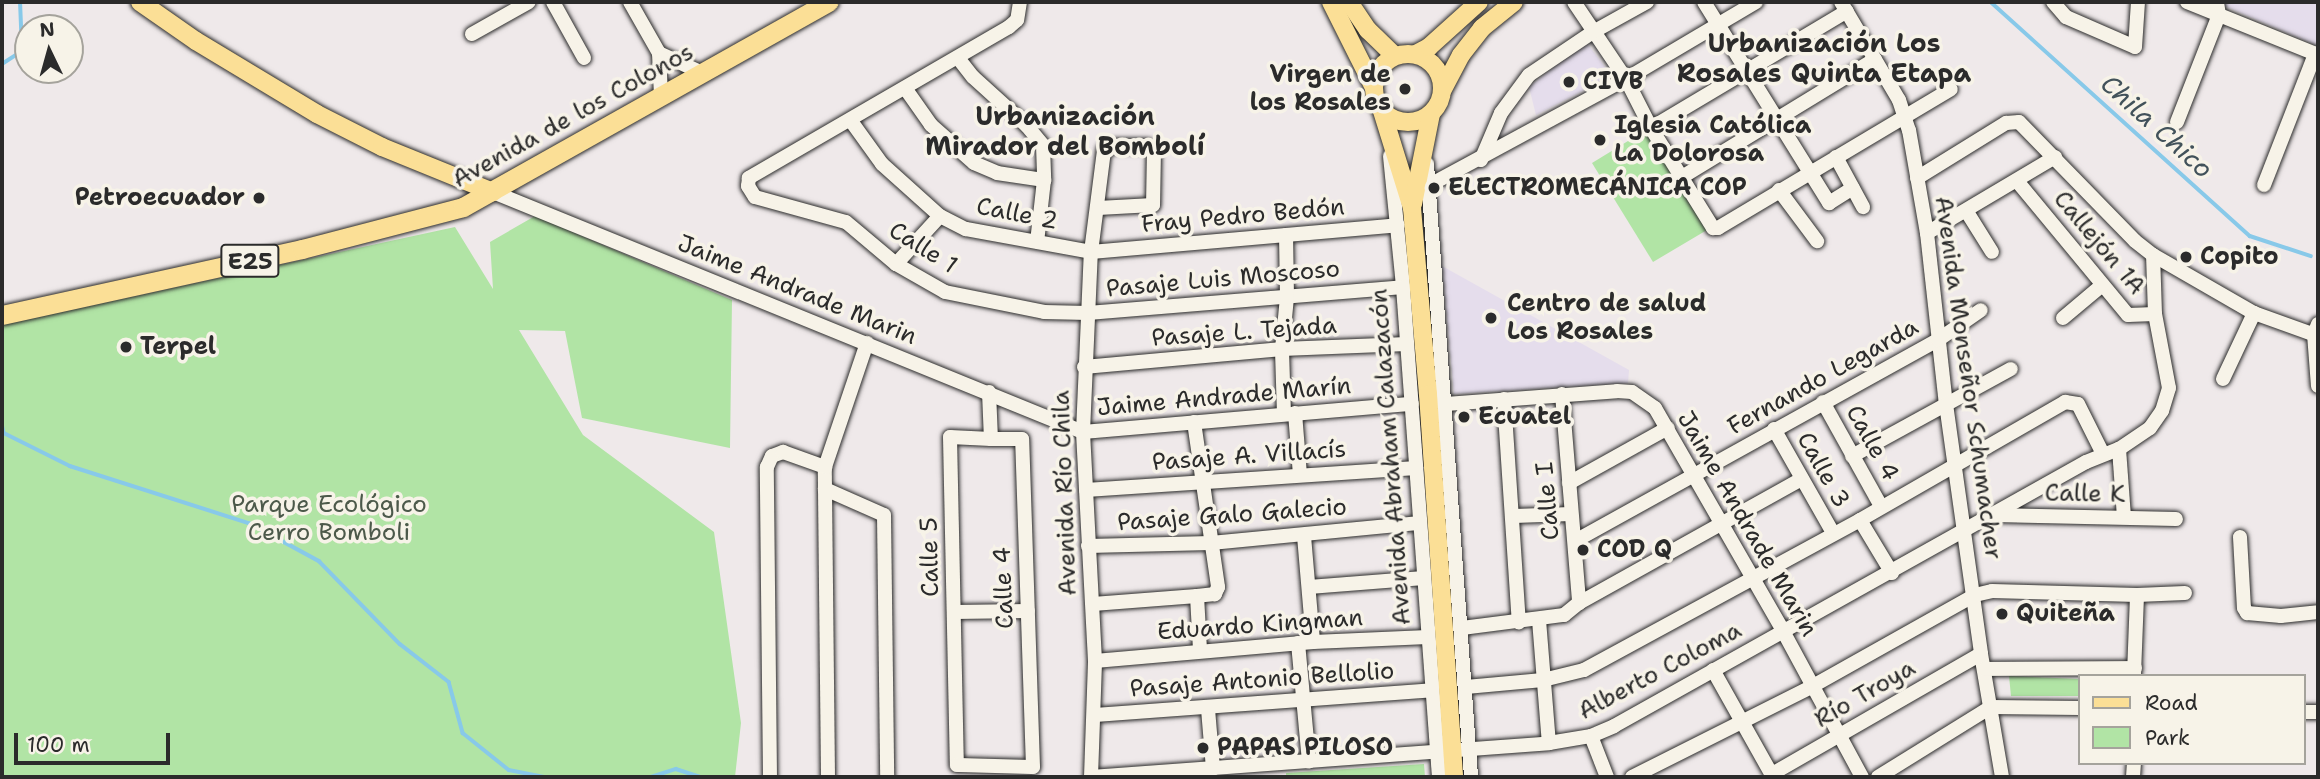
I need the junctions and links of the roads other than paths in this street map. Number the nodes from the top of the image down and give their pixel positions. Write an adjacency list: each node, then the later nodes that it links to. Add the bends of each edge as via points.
1 (140, 2): 59 (main road, via 317,114 382,147)
2 (529, 2): 22 (street)
3 (553, 2): 27 (street)
4 (630, 2): 23 (street)
5 (828, 2): 31 (highway, Avenida de los Colonos / E25)
6 (1020, 2): 28 (street, via 1017,20)
7 (1331, 2): 33 (main road)
8 (1349, 2): 26 (main road, via 1360,21)
9 (1479, 2): 24 (main road)
10 (1514, 2): 36 (main road, via 1482,28 1461,55)
11 (1574, 2): 21 (street)
12 (1647, 2): 21 (street)
13 (1704, 2): 20 (street)
14 (1756, 2): 20 (street)
15 (2053, 2): 16 (street, via 2066,17 2135,47)
16 (2138, 2)
17 (2187, 2): 19 (street)
18 (1844, 6): 29 (street, Avenida Monseñor Schumacher); 30 (street)
19 (2218, 8): 25 (street); 43 (street)
20 (1719, 24): 30 (street); 32 (street)
21 (1593, 33): 32 (street); 49 (street, via 1529,75 1501,113)
22 (472, 34)
23 (659, 53): 31 (street); 37 (street)
24 (1416, 54): 26 (main road); 36 (main road, via 1438,71)
25 (2317, 54): 55 (street)
26 (1395, 56): 33 (main road, via 1381,66)
27 (584, 58)
28 (958, 58): 34 (street); 53 (street, via 1040,140)
29 (1875, 60): 40 (street, Avenida Monseñor Schumacher); 41 (street)
30 (1748, 69): 41 (street); 44 (street)
31 (700, 72): 37 (highway, Avenida de los Colonos / E25)
32 (1626, 79): 44 (street); 49 (street)
33 (1373, 86): 38 (main road)
34 (905, 89): 42 (street); 53 (street, via 931,125 974,163 997,173)
35 (1951, 89): 40 (street)
36 (1443, 91): 39 (main road)
37 (661, 96): 59 (highway, Avenida de los Colonos / E25)
38 (1382, 111): 39 (main road, via 1392,119 1410,122); 45 (main road, Avenida Abraham Calazacón)
39 (1431, 114): 46 (main road, Avenida Abraham Calazacón)
40 (1906, 116): 47 (street); 52 (street, Avenida Monseñor Schumacher)
41 (1779, 119): 50 (street); 51 (street)
42 (850, 121): 64 (street, Calle 2, via 881,164); 73 (street, Calle 1, via 749,178 748,186 755,197 846,222)
43 (2177, 122)
44 (1651, 128): 51 (street)
45 (1388, 134): 62 (main road, Avenida Abraham Calazacón); 65 (street, Avenida Abraham Calazacón)
46 (1427, 140): 56 (street, Avenida Abraham Calazacón); 62 (main road, Avenida Abraham Calazacón)
47 (1836, 157): 50 (street); 57 (street)
48 (2055, 157): 52 (street, via 2019,122 2006,123); 54 (street); 72 (street)
49 (1481, 160): 56 (street)
50 (1810, 172): 57 (street, via 1829,203); 58 (street)
51 (1682, 177): 58 (street, via 1709,225 1718,228)
52 (1917, 178): 66 (street, Avenida Monseñor Schumacher)
53 (1044, 180): 69 (street)
54 (2017, 181): 63 (street); 74 (street, Callejón 1A)
55 (2264, 185)
56 (1426, 187): 97 (street, Avenida Abraham Calazacón)
57 (1853, 188): 60 (street)
58 (1779, 190): 68 (street)
59 (494, 192): 81 (highway, Avenida de los Colonos / E25, via 463,207 411,222); 85 (street, Jaime Andrade Marin)
60 (1863, 207)
61 (1098, 208): 61 (street, Avenida Río Chila, via 1153,205 1154,150 1147,146 1104,150); 71 (street, Avenida Río Chila)
62 (1412, 208): 173 (main road, Avenida Abraham Calazacón)
63 (1966, 212): 66 (street); 70 (street)
64 (940, 216): 69 (street, Calle 2, via 966,229); 73 (street)
65 (1398, 225): 67 (street, Fray Pedro Bedón); 75 (street, Avenida Abraham Calazacón)
66 (1927, 233): 84 (street, Avenida Monseñor Schumacher)
67 (1286, 235): 71 (street, Fray Pedro Bedón); 76 (street)
68 (1817, 241)
69 (1037, 242): 71 (street, Calle 2)
70 (1992, 251)
71 (1091, 253): 78 (street, Avenida Río Chila)
72 (2153, 255): 79 (street); 80 (street)
73 (896, 264): 78 (street, Calle 1, via 945,292 1044,312)
74 (2101, 286): 80 (street, Callejón 1A, via 2128,315); 82 (street)
75 (1403, 287): 76 (street, Pasaje Luis Moscoso); 86 (street, Avenida Abraham Calazacón)
76 (1287, 297): 78 (street, Pasaje Luis Moscoso); 87 (street)
77 (1981, 310): 84 (street, Fernando Legarda)
78 (1088, 313): 88 (street, Avenida Río Chila)
79 (2254, 313): 83 (street); 90 (street)
80 (2155, 314): 105 (street, Alberto Coloma, via 2169,388 2162,411 2150,428)
81 (2, 315)
82 (2063, 318)
83 (2317, 331): 91 (street)
84 (1938, 340): 95 (street, Fernando Legarda); 98 (street, Avenida Monseñor Schumacher)
85 (867, 343): 92 (street, Jaime Andrade Marin); 109 (street)
86 (1407, 344): 87 (street, Pasaje L. Tejada); 96 (street, Avenida Abraham Calazacón)
87 (1282, 349): 88 (street, Pasaje L. Tejada); 99 (street)
88 (1084, 368): 103 (street, Avenida Río Chila)
89 (2011, 369): 98 (street)
90 (2223, 379)
91 (2318, 386)
92 (989, 392): 103 (street, Jaime Andrade Marin); 104 (street)
93 (1562, 394): 94 (street, Jaime Andrade Marin); 101 (street, Jaime Andrade Marin, via 1632,392 1655,408); 115 (street, Calle I)
94 (1504, 399): 97 (street, Jaime Andrade Marin); 121 (street)
95 (1823, 402): 102 (street, Fernando Legarda); 107 (street, Calle 4)
96 (1412, 404): 99 (street, Jaime Andrade Marín); 110 (street, Avenida Abraham Calazacón)
97 (1446, 404): 149 (street, Avenida Abraham Calazacón)
98 (1946, 404): 107 (street); 108 (street, Avenida Monseñor Schumacher)
99 (1289, 414): 100 (street, Jaime Andrade Marín); 111 (street)
100 (1194, 422): 103 (street, Jaime Andrade Marín); 114 (street)
101 (1668, 428): 112 (street, Jaime Andrade Marin); 115 (street)
102 (1774, 429): 112 (street, Fernando Legarda); 113 (street, Calle 3)
103 (1083, 432): 117 (street, Avenida Río Chila)
104 (991, 439): 144 (street, Calle 4, via 1022,439); 145 (street, Calle 5, via 950,437)
105 (2119, 449): 106 (street, Alberto Coloma); 122 (street)
106 (2103, 453): 108 (street, via 2078,404 2071,402); 120 (street, Alberto Coloma)
107 (1852, 456): 118 (street, Calle 4)
108 (1954, 464): 118 (street); 127 (street, Avenida Monseñor Schumacher)
109 (825, 467): 116 (street); 179 (street, via 783,452 772,456 767,467)
110 (1416, 468): 111 (street, Pasaje A. Villacís); 125 (street, Avenida Abraham Calazacón)
111 (1300, 475): 114 (street, Pasaje A. Villacís)
112 (1694, 475): 126 (street, Jaime Andrade Marin); 131 (street, Fernando Legarda)
113 (1802, 479): 126 (street); 128 (street, Calle 3)
114 (1202, 483): 117 (street, Pasaje A. Villacís); 132 (street)
115 (1569, 483): 119 (street, Calle I)
116 (825, 489): 180 (street); 181 (street, via 884,515)
117 (1086, 490): 133 (street, Avenida Río Chila)
118 (1881, 506): 124 (street)
119 (1572, 513): 121 (street); 131 (street, Calle I)
120 (1993, 515): 122 (street, Calle K); 127 (street, Alberto Coloma)
121 (1514, 516): 148 (street)
122 (2124, 517): 123 (street, Calle K)
123 (2176, 519)
124 (1860, 520): 128 (street); 134 (street)
125 (1420, 523): 129 (street, Pasaje Galo Galecio); 135 (street, Avenida Abraham Calazacón)
126 (1723, 523): 136 (street, Jaime Andrade Marin); 142 (street)
127 (1965, 530): 134 (street, Alberto Coloma); 139 (street, Avenida Monseñor Schumacher)
128 (1833, 533): 136 (street)
129 (1304, 536): 132 (street, Pasaje Galo Galecio); 137 (street)
130 (2240, 537): 146 (street, via 2244,608 2254,615)
131 (1575, 541): 142 (street, Calle I)
132 (1211, 543): 133 (street, Pasaje Galo Galecio); 141 (street, via 1217,590)
133 (1088, 546): 143 (street, Avenida Río Chila)
134 (1892, 573): 150 (street, Alberto Coloma)
135 (1424, 578): 137 (street); 151 (street, Avenida Abraham Calazacón)
136 (1752, 579): 150 (street, Jaime Andrade Marin); 160 (street, via 1584,670)
137 (1309, 587): 152 (street)
138 (2185, 593): 140 (street)
139 (1975, 595): 140 (street); 155 (street, Avenida Monseñor Schumacher); 162 (street)
140 (2137, 595): 159 (street)
141 (1197, 596): 143 (street); 154 (street)
142 (1579, 603): 147 (street, via 1564,615)
143 (1093, 604): 156 (street, Avenida Río Chila)
144 (1028, 611): 145 (street); 175 (street, Calle 4, via 1033,767)
145 (954, 612): 175 (street, Calle 5)
146 (2318, 612)
147 (1538, 620): 148 (street); 160 (street)
148 (1520, 622): 149 (street)
149 (1462, 628): 161 (street, Avenida Abraham Calazacón)
150 (1783, 631): 158 (street, Alberto Coloma); 162 (street, Jaime Andrade Marin)
151 (1428, 637): 152 (street, Eduardo Kingman); 163 (street, Avenida Abraham Calazacón)
152 (1313, 642): 153 (street, Eduardo Kingman)
153 (1298, 643): 154 (street, Eduardo Kingman); 164 (street)
154 (1200, 650): 156 (street, Eduardo Kingman)
155 (1981, 654): 157 (street, Avenida Monseñor Schumacher); 171 (street, Río Troya)
156 (1095, 661): 168 (street, Avenida Río Chila)
157 (1985, 669): 159 (street); 165 (street, Avenida Monseñor Schumacher)
158 (1713, 670): 169 (street); 170 (street, Alberto Coloma)
159 (2135, 672)
160 (1543, 680): 161 (street); 172 (street)
161 (1466, 687): 173 (street, Avenida Abraham Calazacón)
162 (1811, 687): 169 (street); 171 (street, Jaime Andrade Marin)
163 (1432, 690): 164 (street, Pasaje Antonio Bellolio); 173 (street, Avenida Abraham Calazacón)
164 (1306, 701): 167 (street, Pasaje Antonio Bellolio); 174 (street)
165 (1991, 707): 166 (street); 178 (street, Avenida Monseñor Schumacher); 189 (street)
166 (2078, 708)
167 (1208, 709): 168 (street, Pasaje Antonio Bellolio); 176 (street)
168 (1095, 715): 182 (street, Avenida Río Chila)
169 (1742, 720): 177 (street); 187 (street)
170 (1591, 736): 172 (street, Alberto Coloma); 186 (street)
171 (1839, 736): 177 (street, Río Troya); 188 (street, Jaime Andrade Marin)
172 (1549, 743): 173 (street, Alberto Coloma)
173 (1453, 752): 174 (street, Alberto Coloma); 183 (street, Avenida Abraham Calazacón); 184 (main road, Avenida Abraham Calazacón); 185 (street, Avenida Abraham Calazacón)
174 (1309, 761): 176 (street, Alberto Coloma)
175 (957, 765)
176 (1213, 769): 182 (street, Alberto Coloma)
177 (1773, 776)
178 (2000, 776)
179 (770, 777)
180 (828, 777)
181 (887, 777)
182 (1091, 777)
183 (1440, 777)
184 (1454, 777)
185 (1471, 777)
186 (1607, 777)
187 (1632, 777)
188 (1862, 777)
189 (1878, 777)

